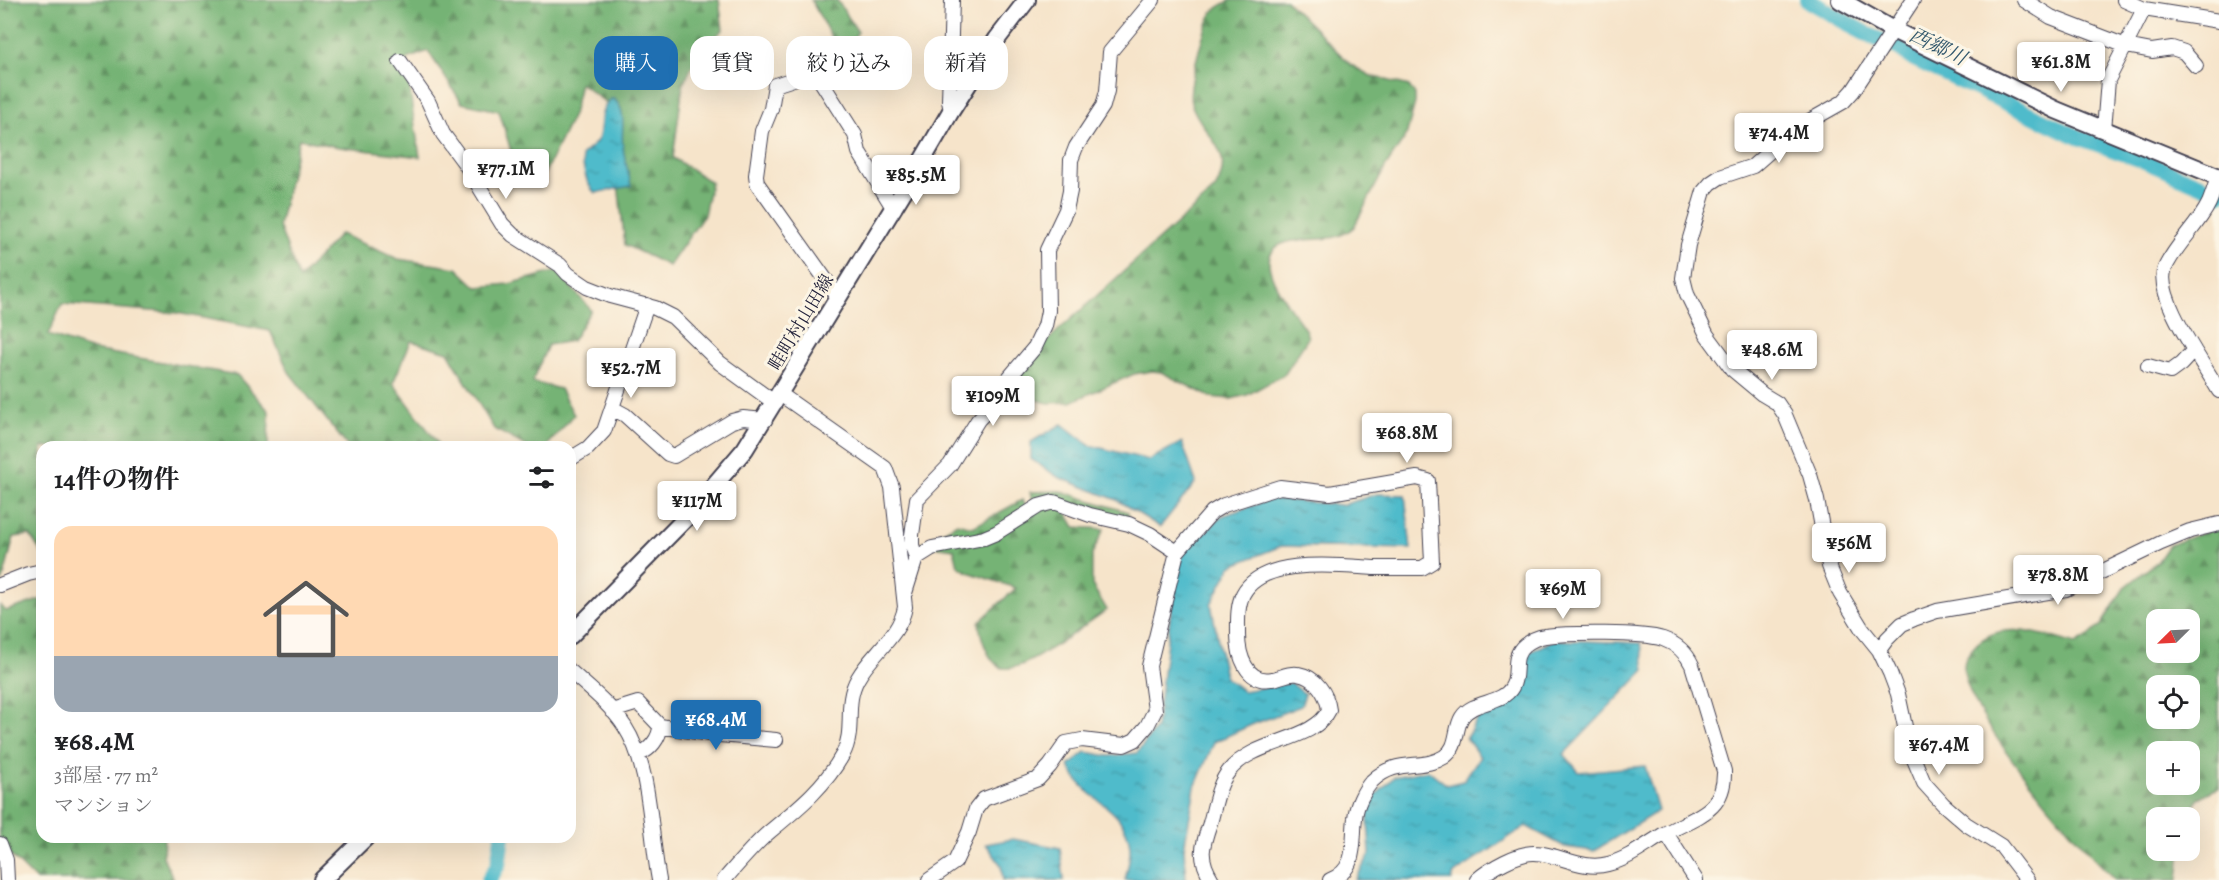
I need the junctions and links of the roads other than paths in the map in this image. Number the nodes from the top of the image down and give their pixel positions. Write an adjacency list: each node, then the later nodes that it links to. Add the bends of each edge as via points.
1 (952, 0): 14 (street)
2 (1027, 0): 14 (main road, 畦町村山田線)
3 (1153, 0): 30 (street, via 1110,52 1102,106 1071,160 1066,210 1047,250 1045,326 1035,347 1008,379 1001,396 978,420 950,465 917,499 912,536)
4 (1840, 0): 10 (main road)
5 (1914, 0): 10 (street)
6 (2024, 0): 11 (street, via 2050,17)
7 (2124, 0): 8 (street)
8 (2144, 9): 9 (street); 11 (street)
9 (2219, 21)
10 (1887, 40): 15 (main road); 35 (street, via 1843,102 1795,129 1753,166 1720,177 1704,191 1683,278 1707,335 1732,369 1777,403 1785,415 1810,475 1828,566 1845,602)
11 (2126, 46): 13 (street, via 2152,51 2172,48 2184,52); 15 (street, via 2108,80)
12 (400, 62): 20 (street, via 428,101 443,134 513,235 587,287)
13 (2196, 66)
14 (951, 111): 18 (main road, 畦町村山田線)
15 (2104, 130): 16 (main road)
16 (2218, 179): 17 (street)
17 (2212, 206): 21 (street, via 2175,251 2162,277 2163,287)
18 (894, 208): 19 (main road, 畦町村山田線); 19 (street, via 815,72 775,86 762,131 757,183)
19 (838, 297): 24 (main road, 畦町村山田線)
20 (647, 305): 24 (street, via 673,317 720,363); 25 (street)
21 (2194, 350): 22 (street, via 2170,372); 23 (street)
22 (2148, 366)
23 (2219, 391)
24 (778, 398): 26 (main road, 畦町村山田線); 33 (street, via 885,468 892,487)
25 (612, 408): 26 (street, via 674,456 732,421); 27 (street, via 604,431)
26 (765, 420): 34 (main road, 畦町村山田線, via 687,518)
27 (576, 455)
28 (2219, 524): 35 (street, via 2161,543 2066,589 1937,611 1914,619 1902,624)
29 (1177, 552): 30 (street, via 1129,524 1054,502 1039,506 990,536 932,548); 48 (street, via 1149,666 1155,710 1147,726 1125,745 1082,740 1066,743 1038,779 984,800 976,809 955,862); 49 (street, via 1212,512 1280,487 1330,493 1417,478 1428,481 1431,562 1422,568 1317,565 1272,571 1248,585 1241,597 1238,645 1247,669 1269,680 1298,674 1309,678 1324,692 1329,710 1321,723 1253,751 1227,772 1203,844 1202,856)
30 (916, 558): 33 (street)
31 (36, 572): 32 (street)
32 (0, 585)
33 (905, 593): 47 (street, via 903,619 866,665 849,697 850,729 843,753 808,801 749,852)
34 (576, 630)
35 (1879, 650): 53 (street, via 1898,694 1910,750 1924,783 1966,824 2001,846)
36 (576, 676): 37 (street)
37 (612, 711): 38 (street, via 638,703); 40 (street)
38 (660, 726): 39 (street); 40 (street, via 647,751)
39 (776, 740)
40 (639, 754): 46 (street)
41 (1666, 833): 50 (street, via 1718,801 1724,784 1724,771 1687,654 1662,639 1644,636 1543,636 1520,649 1512,687 1462,717 1453,749 1444,757 1396,766 1371,782 1356,811 1350,862 1344,872); 51 (street, via 1608,864 1574,863 1533,852 1496,866); 52 (street)
42 (360, 843): 45 (main road)
43 (0, 844): 44 (street)
44 (7, 880)
45 (322, 880)
46 (658, 880)
47 (724, 880)
48 (929, 880)
49 (1212, 880)
50 (1330, 880)
51 (1477, 880)
52 (1696, 880)
53 (2026, 880)

